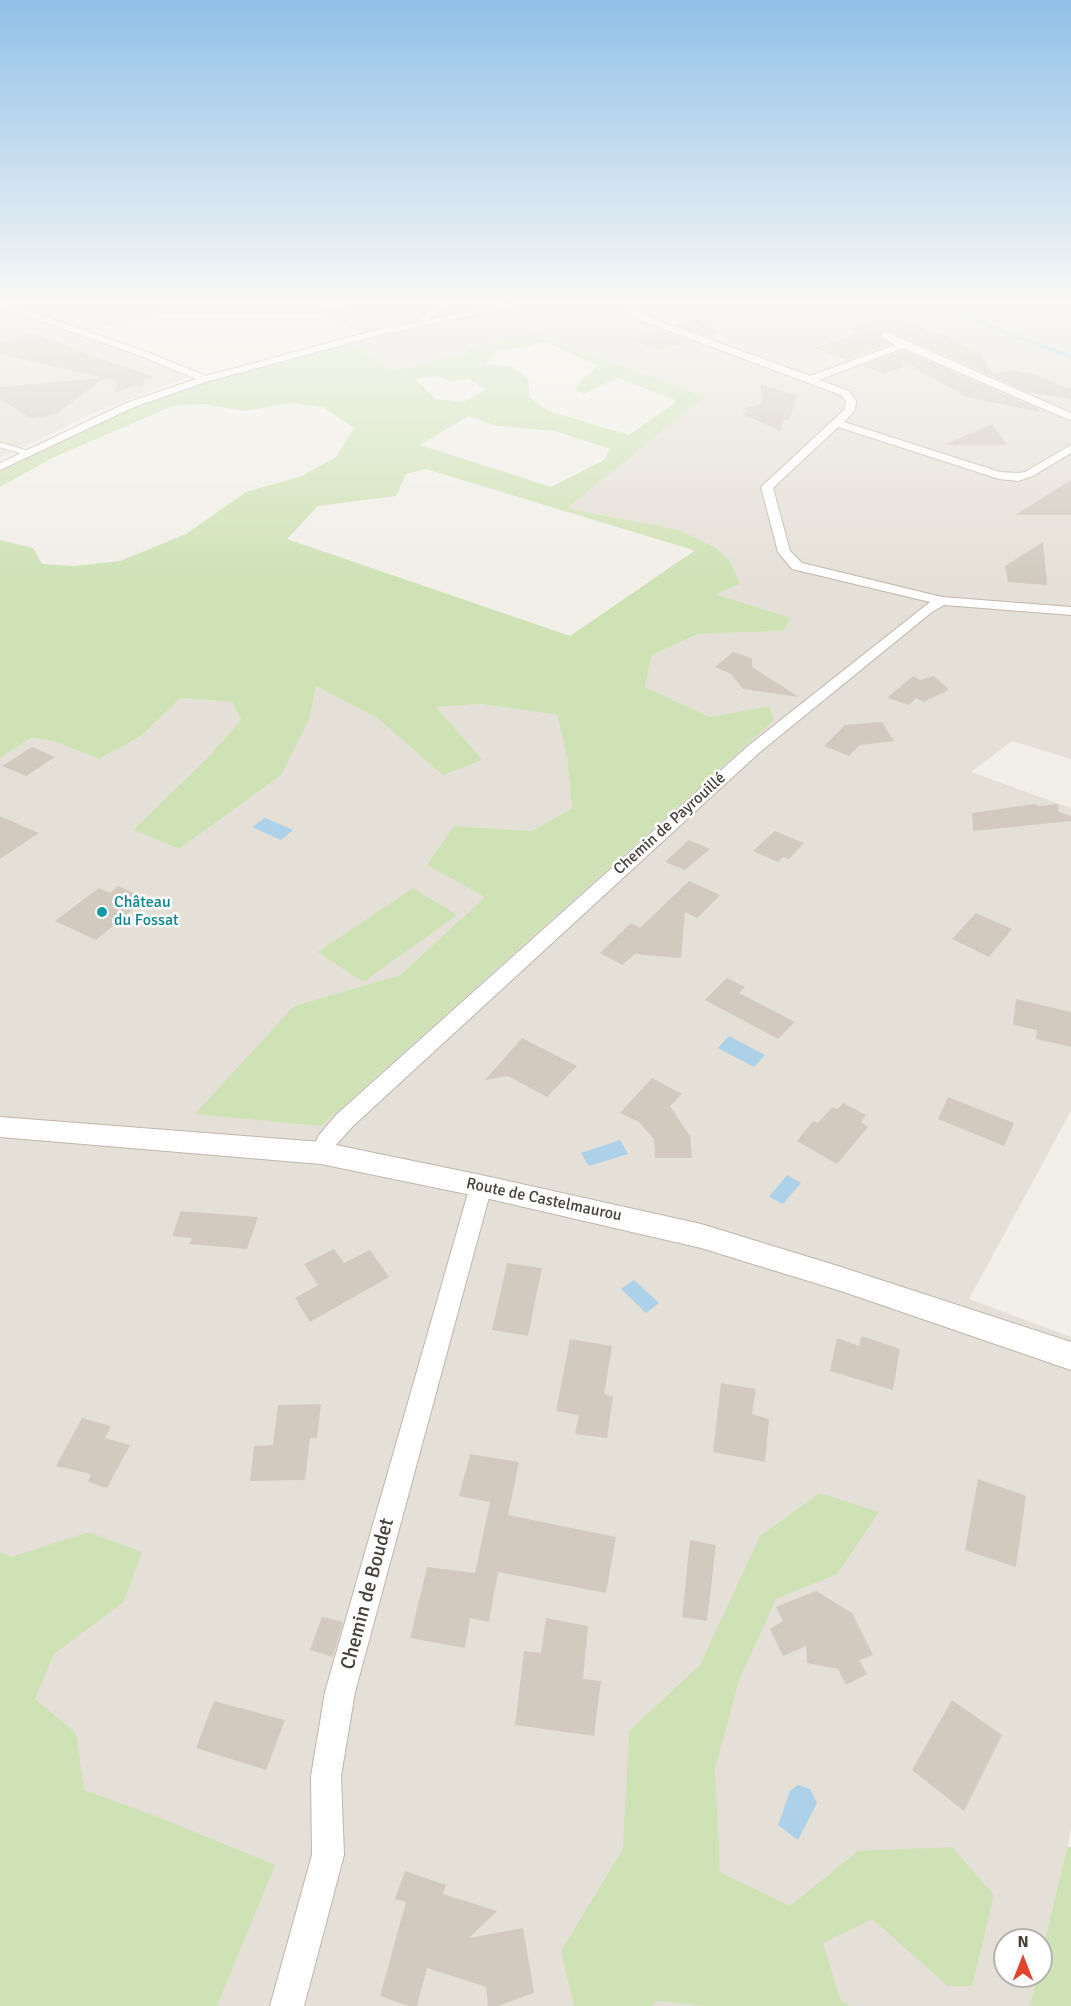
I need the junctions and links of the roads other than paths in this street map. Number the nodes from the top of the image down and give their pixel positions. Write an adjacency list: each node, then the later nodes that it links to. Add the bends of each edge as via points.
1 (166, 393): 8 (street, via 130,405)
2 (844, 393): 5 (street, via 851,401 850,410)
3 (1014, 393): 4 (street)
4 (1071, 417)
5 (837, 423): 7 (street, via 999,475 1029,474); 10 (street, via 767,487 784,552 797,566)
6 (0, 445): 8 (lane)
7 (1071, 448)
8 (28, 453): 9 (street)
9 (0, 467)
10 (942, 601): 11 (street); 13 (street, Chemin de Payrouillé, via 754,748 345,1120)
11 (1071, 611)
12 (0, 1128): 13 (street, Route de Castelmaurou)
13 (321, 1153): 14 (street, Route de Castelmaurou)
14 (481, 1186): 15 (street, Route de Castelmaurou, via 702,1236); 16 (street, Chemin de Boudet, via 340,1692 326,1776 328,1855)
15 (1071, 1356)
16 (287, 2006)

